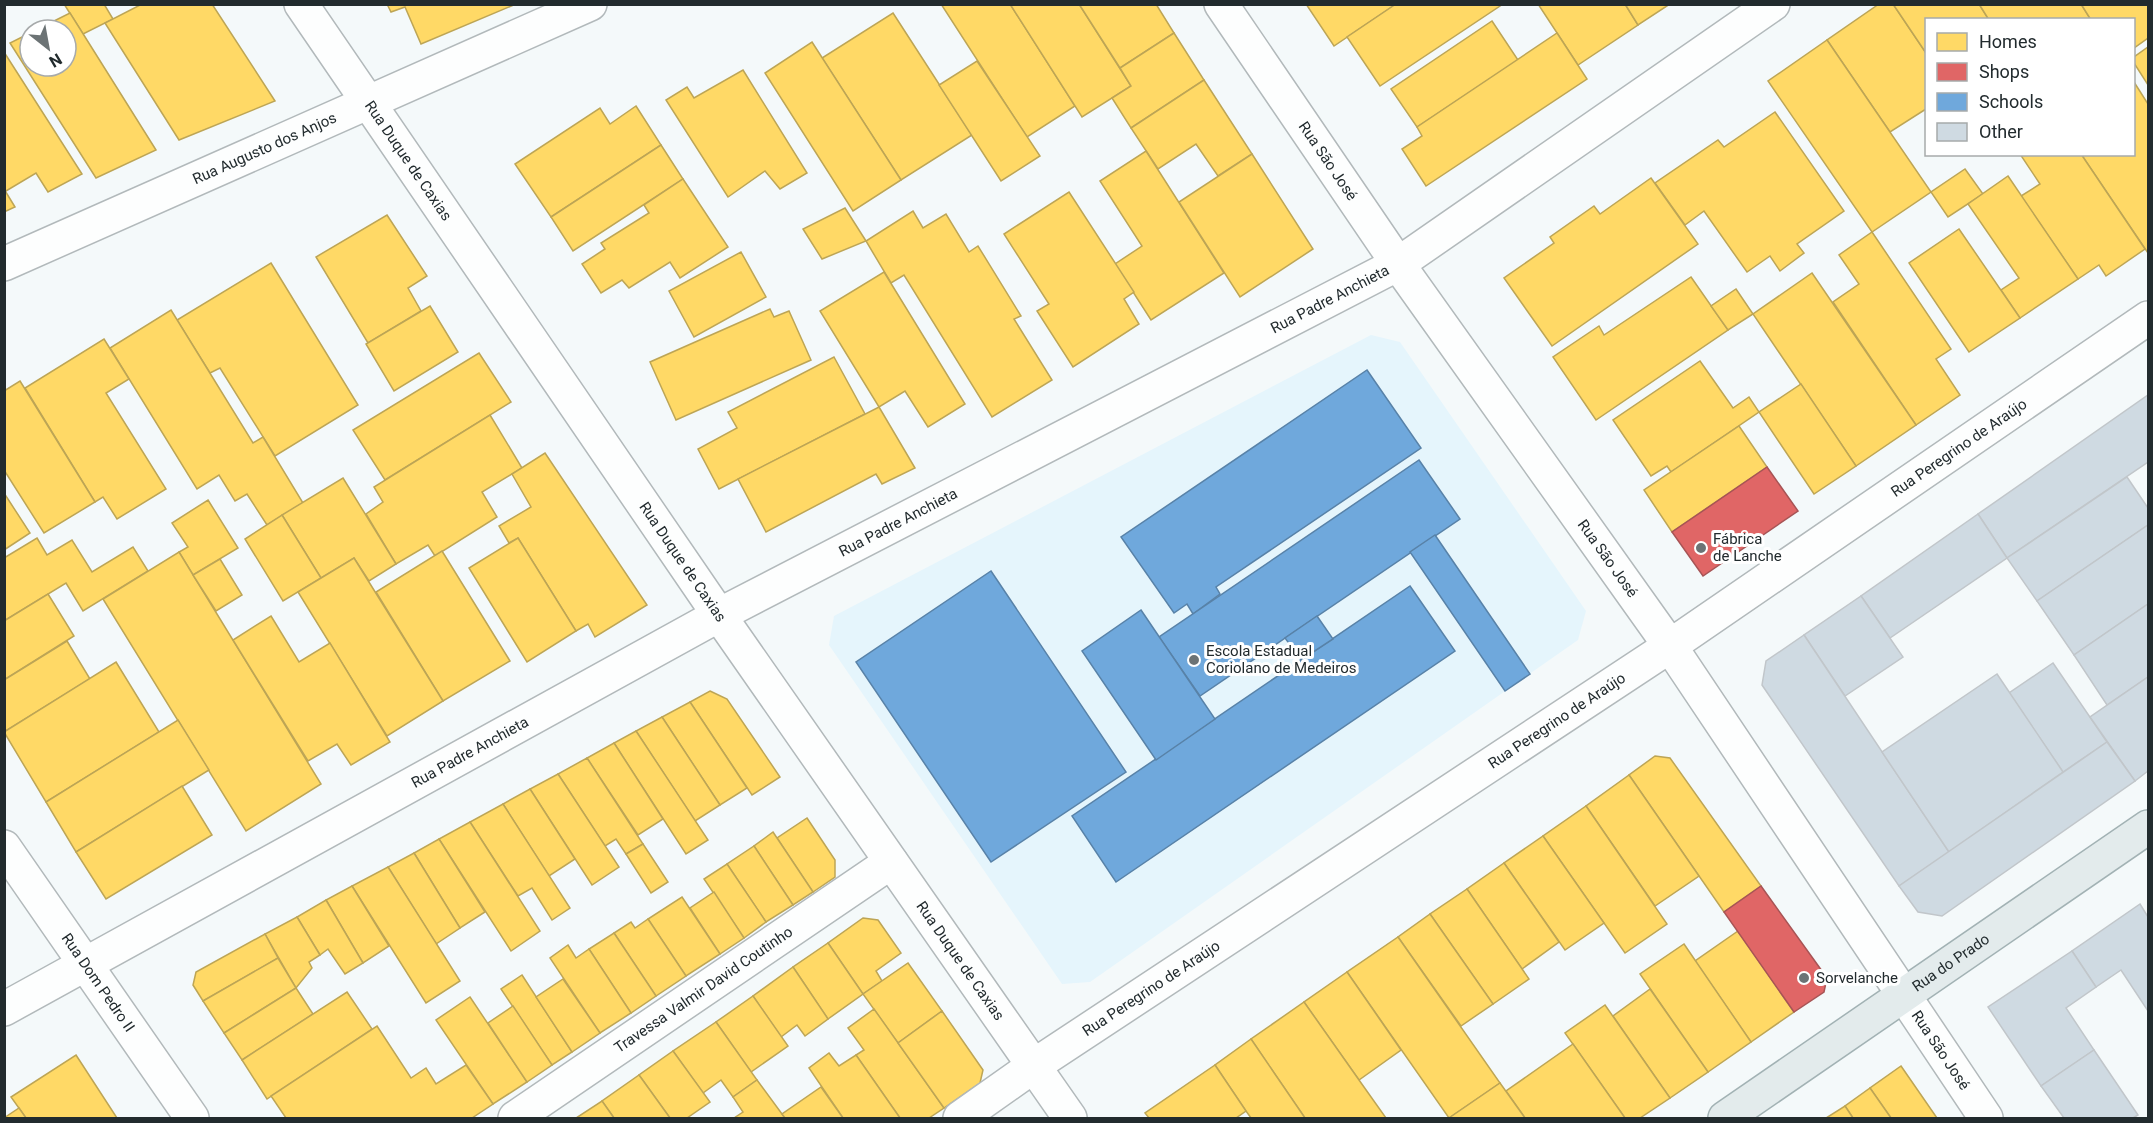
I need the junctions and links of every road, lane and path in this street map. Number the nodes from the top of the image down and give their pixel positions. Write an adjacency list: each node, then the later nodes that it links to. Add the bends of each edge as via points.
1 (301, 4): 5 (street, Rua Duque de Caxias)
2 (590, 4): 5 (street, Rua Augusto dos Anjos)
3 (1221, 4): 7 (street, Rua São José)
4 (1773, 4): 7 (street, Rua Padre Anchieta)
5 (366, 102): 6 (street, Rua Augusto dos Anjos); 9 (street, Rua Duque de Caxias)
6 (4, 264)
7 (1398, 264): 9 (street, Rua Padre Anchieta); 10 (street, Rua São José)
8 (2148, 318): 10 (street, Rua Peregrino de Araújo)
9 (719, 615): 13 (street, Rua Duque de Caxias); 14 (street, Rua Padre Anchieta)
10 (1670, 646): 15 (street, Rua São José); 17 (street, Rua Peregrino de Araújo)
11 (2148, 827): 15 (main road, Rua do Prado)
12 (4, 847): 14 (street, Rua Dom Pedro II)
13 (891, 862): 17 (street, Rua Duque de Caxias); 19 (street, Travessa Valmir David Coutinho)
14 (86, 966): 16 (street, Rua Padre Anchieta); 18 (street, Rua Dom Pedro II)
15 (1903, 995): 22 (main road, Rua do Prado); 23 (street, Rua São José)
16 (4, 1009)
17 (1035, 1065): 20 (street, Rua Peregrino de Araújo); 21 (street, Rua Duque de Caxias)
18 (192, 1119)
19 (515, 1119)
20 (960, 1119)
21 (1070, 1119)
22 (1725, 1119)
23 (1986, 1119)

